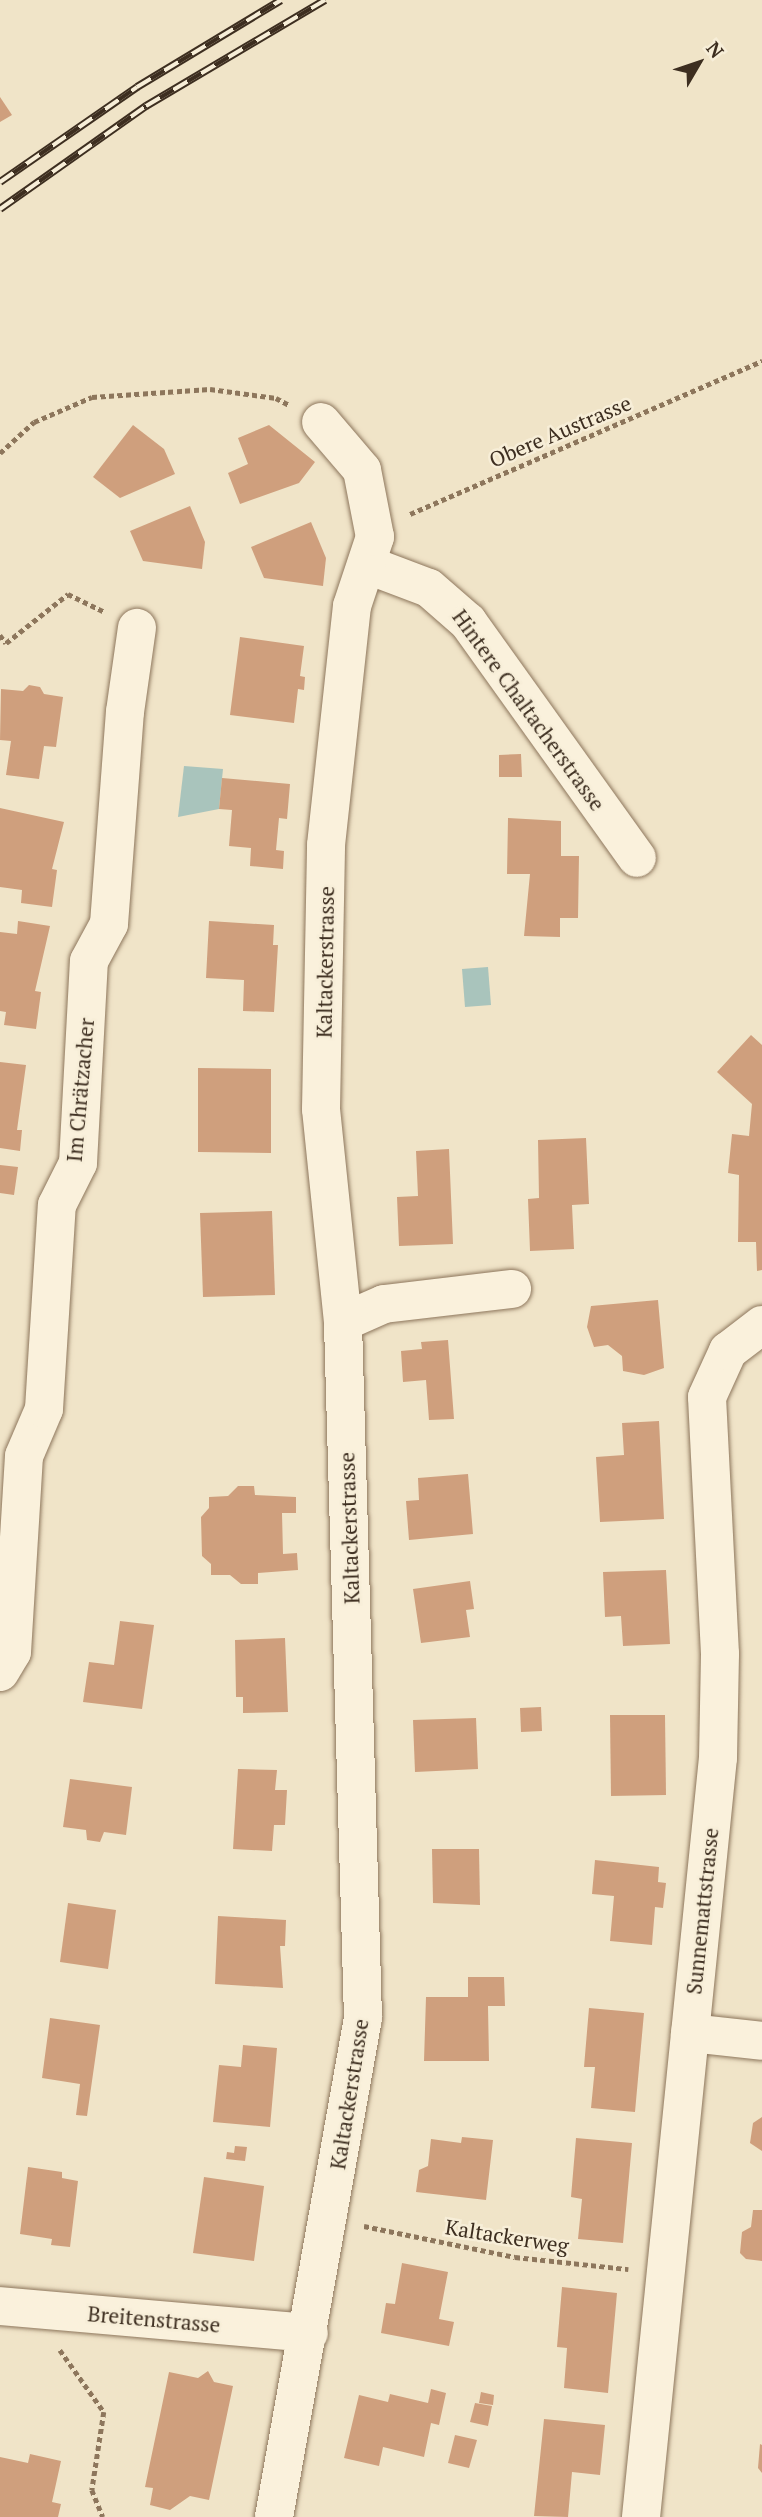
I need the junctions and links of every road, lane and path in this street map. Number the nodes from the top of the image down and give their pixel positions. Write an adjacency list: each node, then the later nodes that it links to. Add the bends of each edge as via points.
1 (762, 361): 4 (path, Obere Austrasse, via 406,516)
2 (321, 422): 3 (path, via 276,398 210,389 92,397 34,422); 4 (street, via 362,470)
3 (0, 453)
4 (372, 551): 7 (street, Hintere Chaltacherstrasse, via 429,588 468,622); 9 (street, Kaltackerstrasse, via 352,606 326,845 321,1109)
5 (137, 628): 6 (path, via 68,594 6,643); 11 (street, Im Chrätzacher, via 125,712 108,924 89,961 78,1163 57,1205 44,1409 24,1456 12,1652)
6 (0, 635)
7 (636, 858)
8 (512, 1289): 9 (street, via 384,1304)
9 (343, 1322): 17 (street, Kaltackerstrasse, via 363,2018)
10 (762, 1325): 12 (street, Sunnemattstrasse, via 728,1351 707,1397 720,1654 718,1758)
11 (0, 1672)
12 (690, 2034): 13 (street); 15 (street, Sunnemattstrasse)
13 (762, 2041)
14 (353, 2224): 15 (path, Kaltackerweg, via 515,2257)
15 (668, 2273): 20 (street, Sunnemattstrasse)
16 (18, 2307): 17 (street, Breitenstrasse); 18 (path, via 35,2337 62,2352 104,2412 92,2490)
17 (309, 2333): 19 (street, Kaltackerstrasse)
18 (103, 2517)
19 (274, 2517)
20 (641, 2517)

